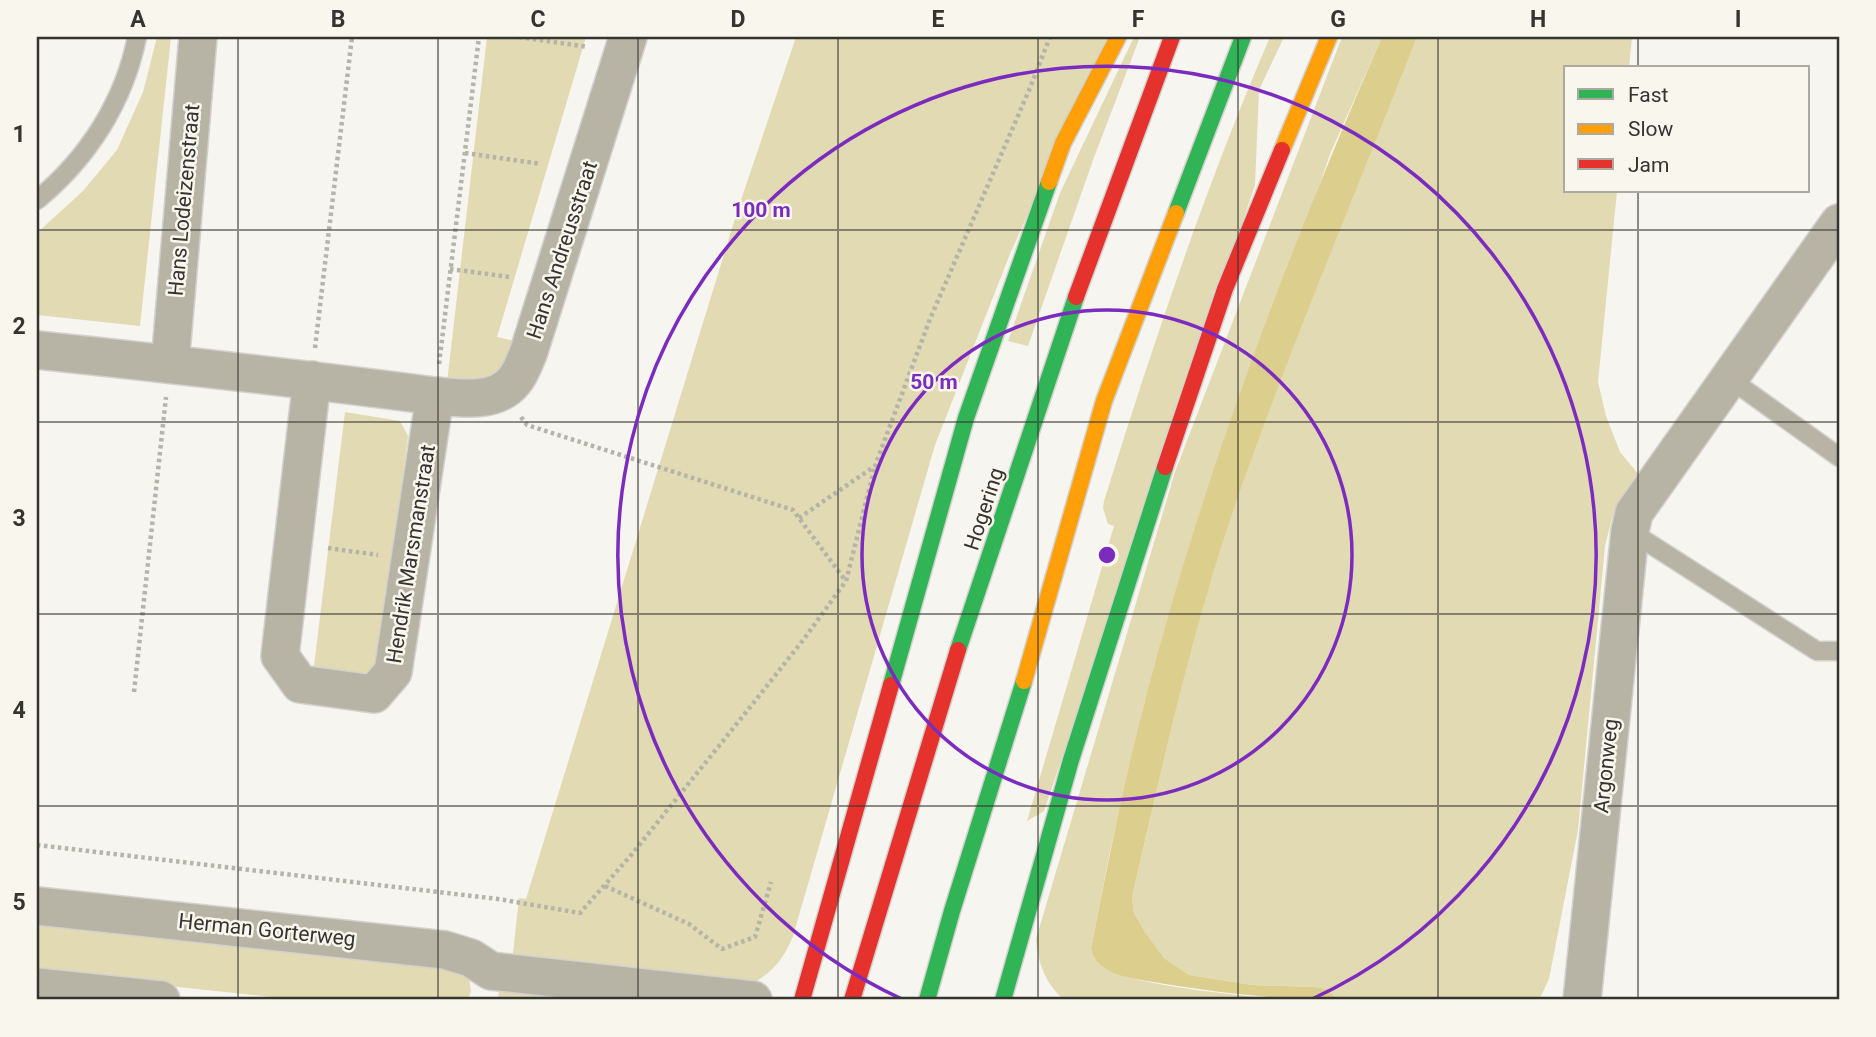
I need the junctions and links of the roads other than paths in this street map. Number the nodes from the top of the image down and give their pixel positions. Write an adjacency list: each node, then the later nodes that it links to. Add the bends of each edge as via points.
1 (137, 37): 8 (lane, via 127,75 98,132 74,164)
2 (198, 37): 11 (street, Hans Lodeizenstraat)
3 (1118, 37): 23 (highway, via 1063,143 966,418)
4 (1172, 37): 24 (highway, Hogering, via 1073,306 930,736)
5 (1242, 37): 25 (highway, via 1104,401 1040,630)
6 (1329, 37): 26 (highway, via 1230,276 1193,381 1071,760)
7 (626, 44): 14 (street, Hans Andreusstraat, via 529,351 514,381 501,392 472,399)
8 (37, 200)
9 (1836, 235): 12 (street, Argonweg)
10 (37, 350): 11 (street)
11 (170, 364): 13 (street)
12 (1730, 379): 15 (lane); 16 (street, Argonweg, via 1634,513)
13 (312, 380): 14 (street); 14 (street, Hendrik Marsmanstraat, via 280,656 300,684 374,694 393,672)
14 (435, 396)
15 (1839, 457)
16 (1630, 531): 17 (lane, via 1817,651); 27 (street, Argonweg)
17 (1839, 652)
18 (37, 906): 19 (street, Herman Gorterweg, via 445,950 471,958)
19 (488, 986): 22 (street, Herman Gorterweg)
20 (37, 987): 21 (street)
21 (161, 1000)
22 (753, 1000)
23 (803, 1000)
24 (852, 1000)
25 (927, 1000)
26 (1003, 1000)
27 (1582, 1000)

